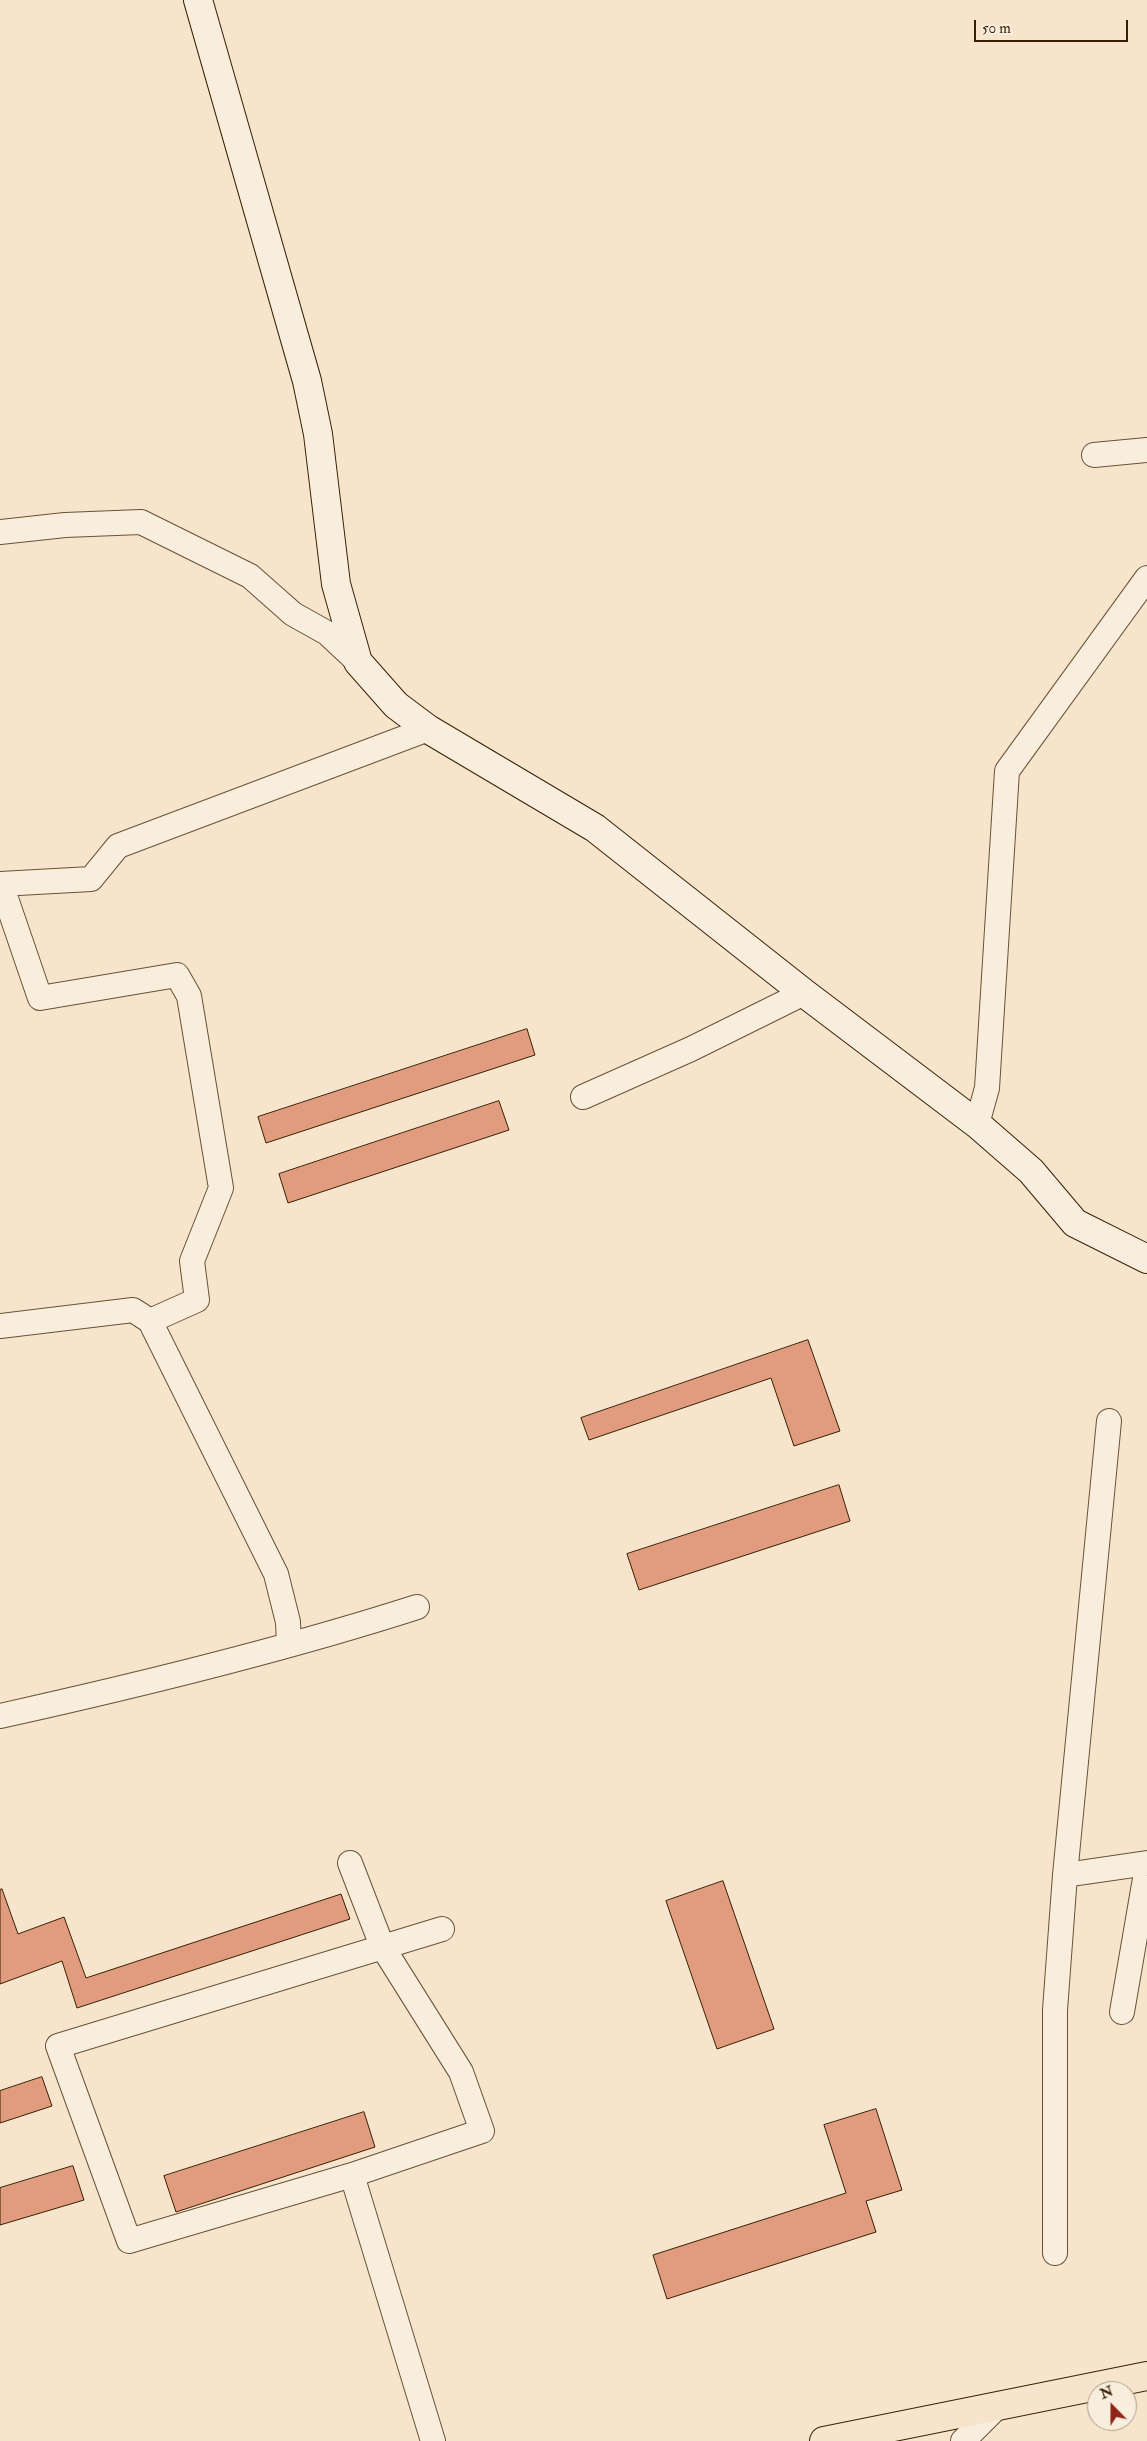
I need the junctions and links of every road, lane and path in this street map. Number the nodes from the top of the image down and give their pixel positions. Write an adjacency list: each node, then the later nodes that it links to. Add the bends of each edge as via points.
1 (198, 0): 6 (main road, via 307,381 318,434 336,584)
2 (1147, 450): 3 (street)
3 (1094, 455)
4 (0, 532): 6 (street, via 141,522 250,576 293,614 327,633)
5 (1147, 578): 11 (street, via 1007,771 987,1088)
6 (358, 662): 7 (main road, via 396,705)
7 (428, 729): 8 (street, via 118,846 91,878); 9 (main road, via 595,828)
8 (0, 884): 13 (street, via 40,998 177,975 189,996 221,1188 192,1261 197,1300)
9 (804, 993): 10 (street, via 691,1049); 11 (main road)
10 (583, 1097)
11 (977, 1124): 12 (main road, via 1031,1172 1075,1223)
12 (1147, 1259)
13 (150, 1321): 14 (street, via 133,1310); 17 (street, via 276,1574 288,1622)
14 (0, 1326)
15 (1109, 1421): 22 (street)
16 (418, 1607): 17 (street)
17 (289, 1645): 18 (street)
18 (0, 1716)
19 (350, 1863): 24 (street)
20 (1147, 1863): 22 (street)
21 (1147, 1867): 25 (street)
22 (1065, 1875): 27 (street, via 1055,2010)
23 (442, 1929): 24 (street)
24 (382, 1946): 26 (street, via 461,2072 482,2131); 26 (street, via 58,2046 129,2242)
25 (1122, 2012)
26 (352, 2175): 30 (street)
27 (1055, 2253)
28 (1147, 2376): 29 (main road)
29 (998, 2406): 31 (main road); 32 (street)
30 (434, 2441)
31 (824, 2441)
32 (963, 2441)

